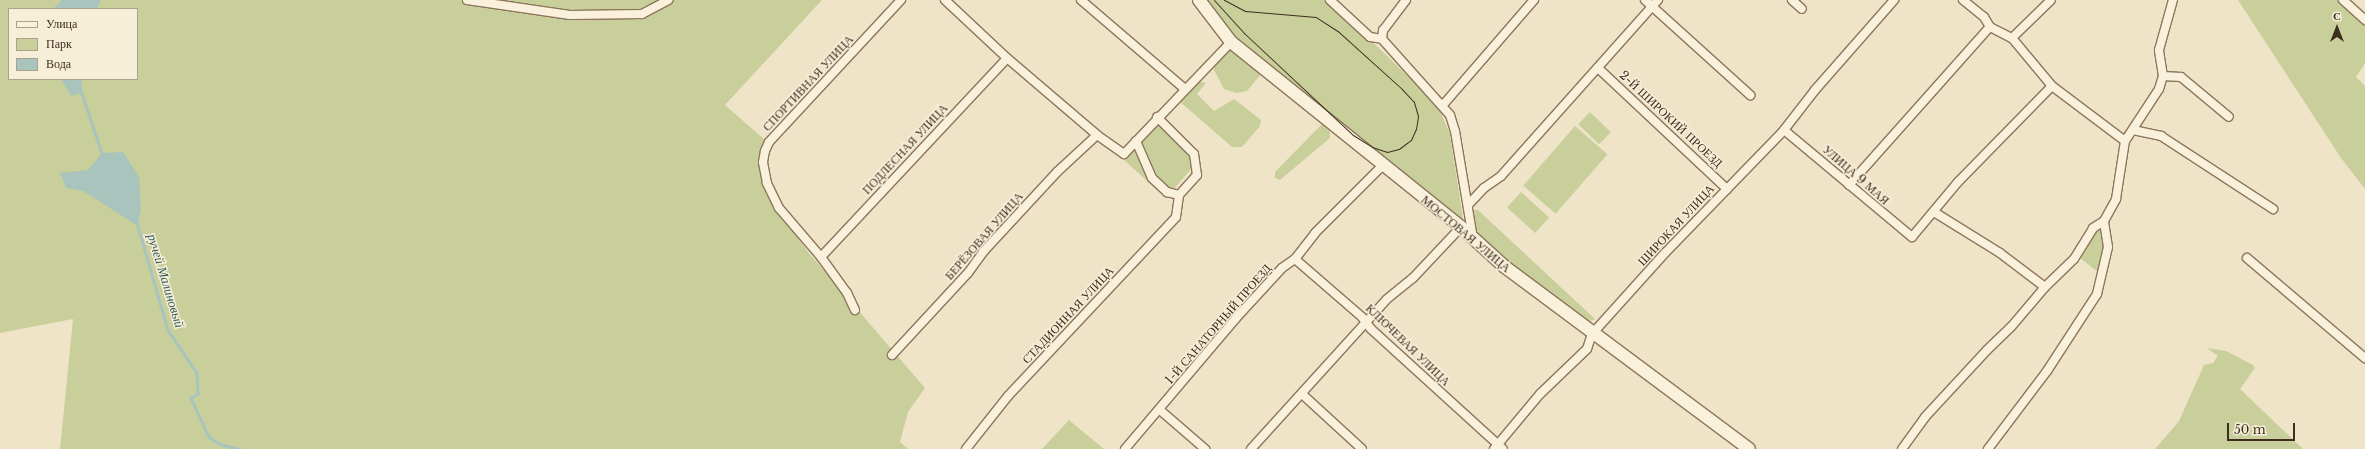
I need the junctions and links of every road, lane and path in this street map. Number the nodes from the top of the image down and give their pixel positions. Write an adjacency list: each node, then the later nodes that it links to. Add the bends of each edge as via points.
1 (467, 0): 2 (street, via 570,15 642,14)
2 (668, 0)
3 (901, 0): 49 (street, СПОРТИВНАЯ УЛИЦА, via 769,142 765,151 763,162 767,183 779,208)
4 (945, 0): 25 (street)
5 (1081, 0): 29 (street)
6 (1199, 0): 24 (street, МОСТОВАЯ УЛИЦА)
7 (1330, 0): 23 (street, via 1370,37)
8 (1406, 0): 23 (street, via 1383,30)
9 (1534, 0): 31 (street)
10 (1645, 0): 18 (street)
11 (1658, 0): 18 (street)
12 (1792, 0): 19 (street)
13 (1894, 0): 34 (street, ШИРОКАЯ УЛИЦА, via 1815,90)
14 (1963, 0): 21 (street, via 1984,17)
15 (2050, 0): 22 (street)
16 (2173, 0): 27 (street, via 2159,50 2159,64)
17 (2343, 0): 20 (street)
18 (1652, 7): 26 (street); 30 (street)
19 (1802, 9)
20 (2365, 20)
21 (1990, 27): 22 (street); 40 (street)
22 (2012, 38): 28 (street)
23 (1382, 39): 31 (street)
24 (1231, 42): 29 (street); 39 (street, МОСТОВАЯ УЛИЦА)
25 (1007, 58): 36 (street); 49 (street, ПОДЛЕСНАЯ УЛИЦА)
26 (1598, 68): 41 (street, 2-Й ШИРОКИЙ ПРОЕЗД); 43 (street, via 1501,176)
27 (2164, 76): 33 (street, via 2181,76); 35 (street)
28 (2052, 86): 38 (street); 45 (street, via 1984,154)
29 (1185, 89): 32 (street)
30 (1750, 95)
31 (1443, 105): 43 (street, via 1456,131)
32 (1157, 117): 37 (street); 42 (street, via 1194,154 1197,175)
33 (2229, 117)
34 (1784, 130): 40 (street, УЛИЦА 9 МАЯ); 41 (street, ШИРОКАЯ УЛИЦА)
35 (2133, 130): 38 (street); 44 (street, via 2161,136)
36 (1097, 135): 37 (street, via 1124,154); 56 (street, БЕРЁЗОВАЯ УЛИЦА, via 1057,172)
37 (1136, 141): 42 (street, via 1152,178 1166,192)
38 (2125, 141): 46 (street, via 2116,199)
39 (1382, 166): 47 (street, МОСТОВАЯ УЛИЦА); 51 (street, 1-Й САНАТОРНЫЙ ПРОЕЗД, via 1315,232)
40 (1849, 185): 45 (street, УЛИЦА 9 МАЯ, via 1912,237)
41 (1727, 189): 55 (street, ШИРОКАЯ УЛИЦА, via 1710,203)
42 (1179, 195): 61 (street, СТАДИОННАЯ УЛИЦА, via 1176,217 1008,396)
43 (1468, 205): 48 (street)
44 (2273, 209)
45 (1934, 212): 52 (street, via 2000,253)
46 (2104, 221): 52 (street, via 2093,228 2074,260); 68 (street, via 2108,246 2097,294 2047,371)
47 (1461, 227): 48 (street, МОСТОВАЯ УЛИЦА); 54 (street, via 1413,278 1387,299)
48 (1473, 238): 55 (street, МОСТОВАЯ УЛИЦА, via 1504,267)
49 (821, 257): 53 (street, СПОРТИВНАЯ УЛИЦА, via 848,293)
50 (2247, 258): 57 (street)
51 (1295, 259): 54 (street, КЛЮЧЕВАЯ УЛИЦА); 59 (street, 1-Й САНАТОРНЫЙ ПРОЕЗД, via 1282,268 1236,318)
52 (2045, 287): 67 (street, via 2011,327 1925,417)
53 (855, 310)
54 (1366, 322): 58 (street); 60 (street, КЛЮЧЕВАЯ УЛИЦА)
55 (1592, 334): 60 (street, ШИРОКАЯ УЛИЦА, via 1587,349 1540,394); 66 (street, МОСТОВАЯ УЛИЦА, via 1687,400)
56 (892, 355)
57 (2365, 358)
58 (1302, 394): 64 (street); 65 (street)
59 (1160, 410): 62 (street, 1-Й САНАТОРНЫЙ ПРОЕЗД); 63 (street)
60 (1498, 447)
61 (966, 449)
62 (1125, 449)
63 (1205, 449)
64 (1251, 449)
65 (1362, 449)
66 (1749, 449)
67 (1902, 449)
68 (1988, 449)

